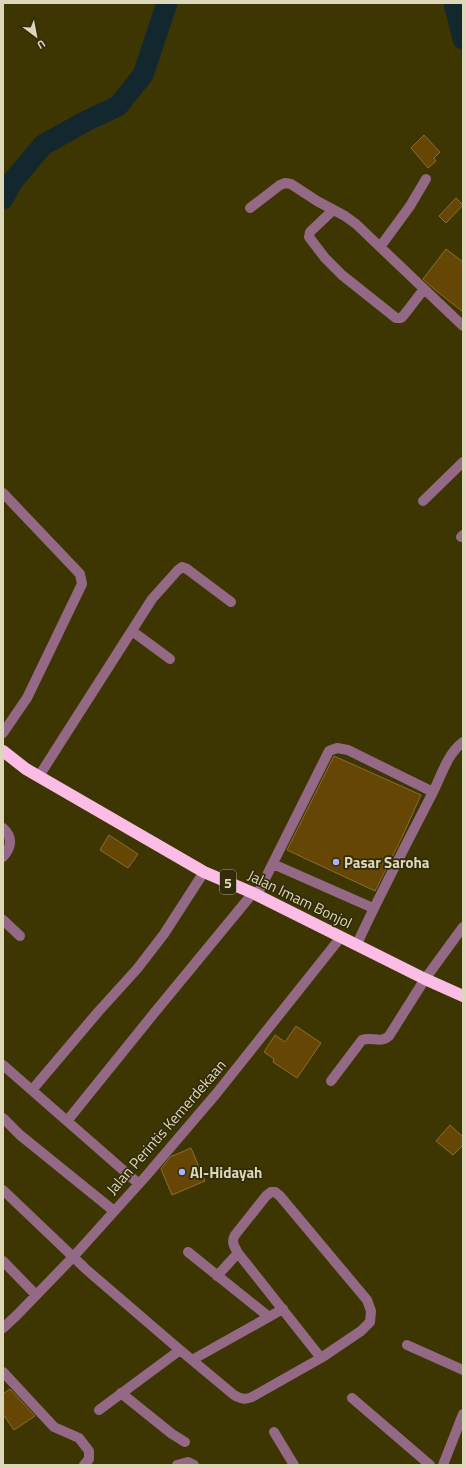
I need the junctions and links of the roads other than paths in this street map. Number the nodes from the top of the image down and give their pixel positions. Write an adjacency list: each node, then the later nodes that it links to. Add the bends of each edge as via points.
1 (426, 179): 4 (street)
2 (250, 208): 3 (street, via 280,185 288,183)
3 (333, 210): 4 (street, via 356,224); 5 (street, via 310,232 309,237 342,275 396,318 404,315)
4 (380, 247): 5 (street)
5 (424, 289): 6 (street)
6 (463, 326)
7 (463, 462): 9 (street)
8 (3, 493): 13 (street, via 80,574 82,584 28,698)
9 (423, 501)
10 (231, 602): 11 (street, via 182,567 152,599)
11 (132, 631): 12 (street); 16 (street)
12 (170, 659)
13 (3, 733)
14 (463, 742): 17 (street, via 451,755)
15 (3, 751): 16 (highway, Jalan Imam Bonjol / 5)
16 (39, 776): 21 (highway, Jalan Imam Bonjol / 5)
17 (433, 792): 20 (street, via 348,750 337,748 329,751); 23 (street)
18 (3, 828): 19 (street, via 11,841)
19 (3, 857)
20 (273, 864): 22 (street); 23 (street)
21 (204, 872): 22 (highway, Jalan Imam Bonjol / 5); 33 (street, via 137,970)
22 (255, 894): 27 (highway, Jalan Imam Bonjol / 5); 35 (street)
23 (373, 908): 28 (street)
24 (3, 920): 26 (street)
25 (463, 927): 29 (street)
26 (20, 936)
27 (341, 937): 28 (highway, Jalan Imam Bonjol / 5); 36 (street, Jalan Perintis Kemerdekaan, via 216,1094)
28 (357, 944): 29 (highway, Jalan Imam Bonjol / 5)
29 (425, 979): 30 (highway, Jalan Imam Bonjol / 5); 32 (street, via 389,1036 381,1041 369,1038 362,1040)
30 (463, 996)
31 (3, 1065): 33 (street)
32 (331, 1081)
33 (32, 1090): 35 (street)
34 (3, 1118): 38 (street, via 20,1135)
35 (67, 1121): 36 (street)
36 (139, 1184): 38 (street, Jalan Perintis Kemerdekaan)
37 (3, 1190): 41 (street)
38 (114, 1211): 41 (street, Jalan Perintis Kemerdekaan)
39 (188, 1252): 43 (street)
40 (238, 1253): 43 (street); 45 (street); 50 (street, via 233,1244 236,1235 266,1196 276,1192 367,1300 371,1312 370,1322)
41 (74, 1256): 44 (street, Jalan Perintis Kemerdekaan); 49 (street)
42 (3, 1260): 44 (street)
43 (217, 1276): 46 (street)
44 (36, 1295): 47 (street, Jalan Perintis Kemerdekaan)
45 (283, 1309): 46 (street); 50 (street)
46 (269, 1317): 51 (street)
47 (3, 1328)
48 (407, 1345): 52 (street)
49 (180, 1350): 51 (street); 54 (street)
50 (321, 1358): 51 (street, via 246,1399 234,1395)
51 (192, 1360)
52 (463, 1370)
53 (3, 1372): 61 (street, via 54,1427 82,1441 89,1451)
54 (121, 1393): 56 (street); 60 (street)
55 (352, 1398): 65 (street)
56 (99, 1410)
57 (463, 1414): 58 (street)
58 (460, 1427): 66 (street)
59 (274, 1432): 64 (street)
60 (185, 1442)
61 (89, 1463)
62 (177, 1465): 63 (street, via 188,1462)
63 (194, 1465)
64 (294, 1465)
65 (430, 1465)
66 (443, 1465)

